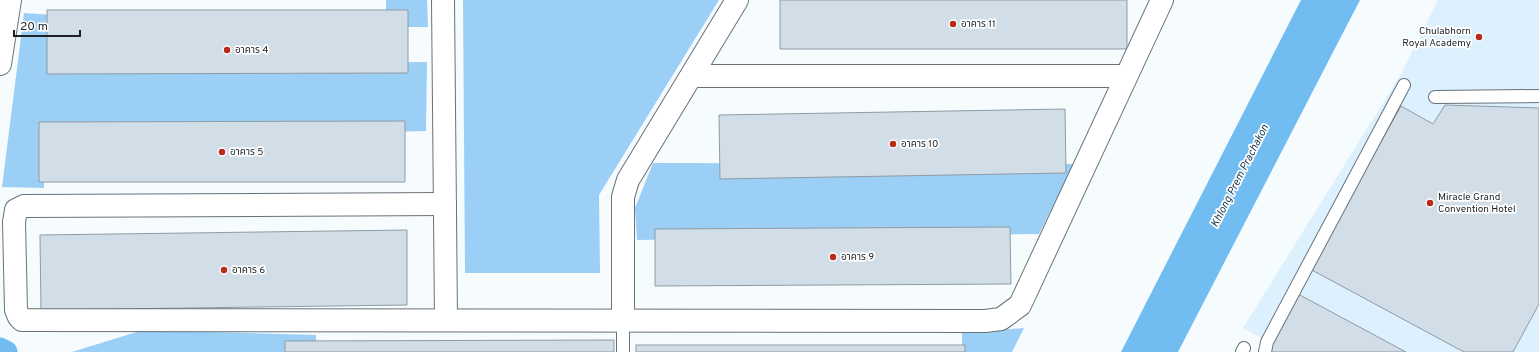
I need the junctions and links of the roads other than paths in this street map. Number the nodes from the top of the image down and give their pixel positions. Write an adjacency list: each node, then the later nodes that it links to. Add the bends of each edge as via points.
1 (443, 0): 11 (street)
2 (737, 0): 6 (street)
3 (1162, 0): 7 (street)
4 (6, 6): 5 (street)
5 (0, 64)
6 (692, 76): 7 (street); 13 (street, via 625,188)
7 (1125, 76): 13 (street, via 1020,305 1001,319)
8 (1404, 85): 15 (lane, via 1267,342)
9 (1539, 96): 10 (lane)
10 (1435, 97)
11 (445, 204): 12 (street); 12 (street, via 24,206 16,210 14,222 16,310 22,320)
12 (446, 320): 13 (street)
13 (623, 320): 14 (lane)
14 (623, 352)
15 (1265, 352)

